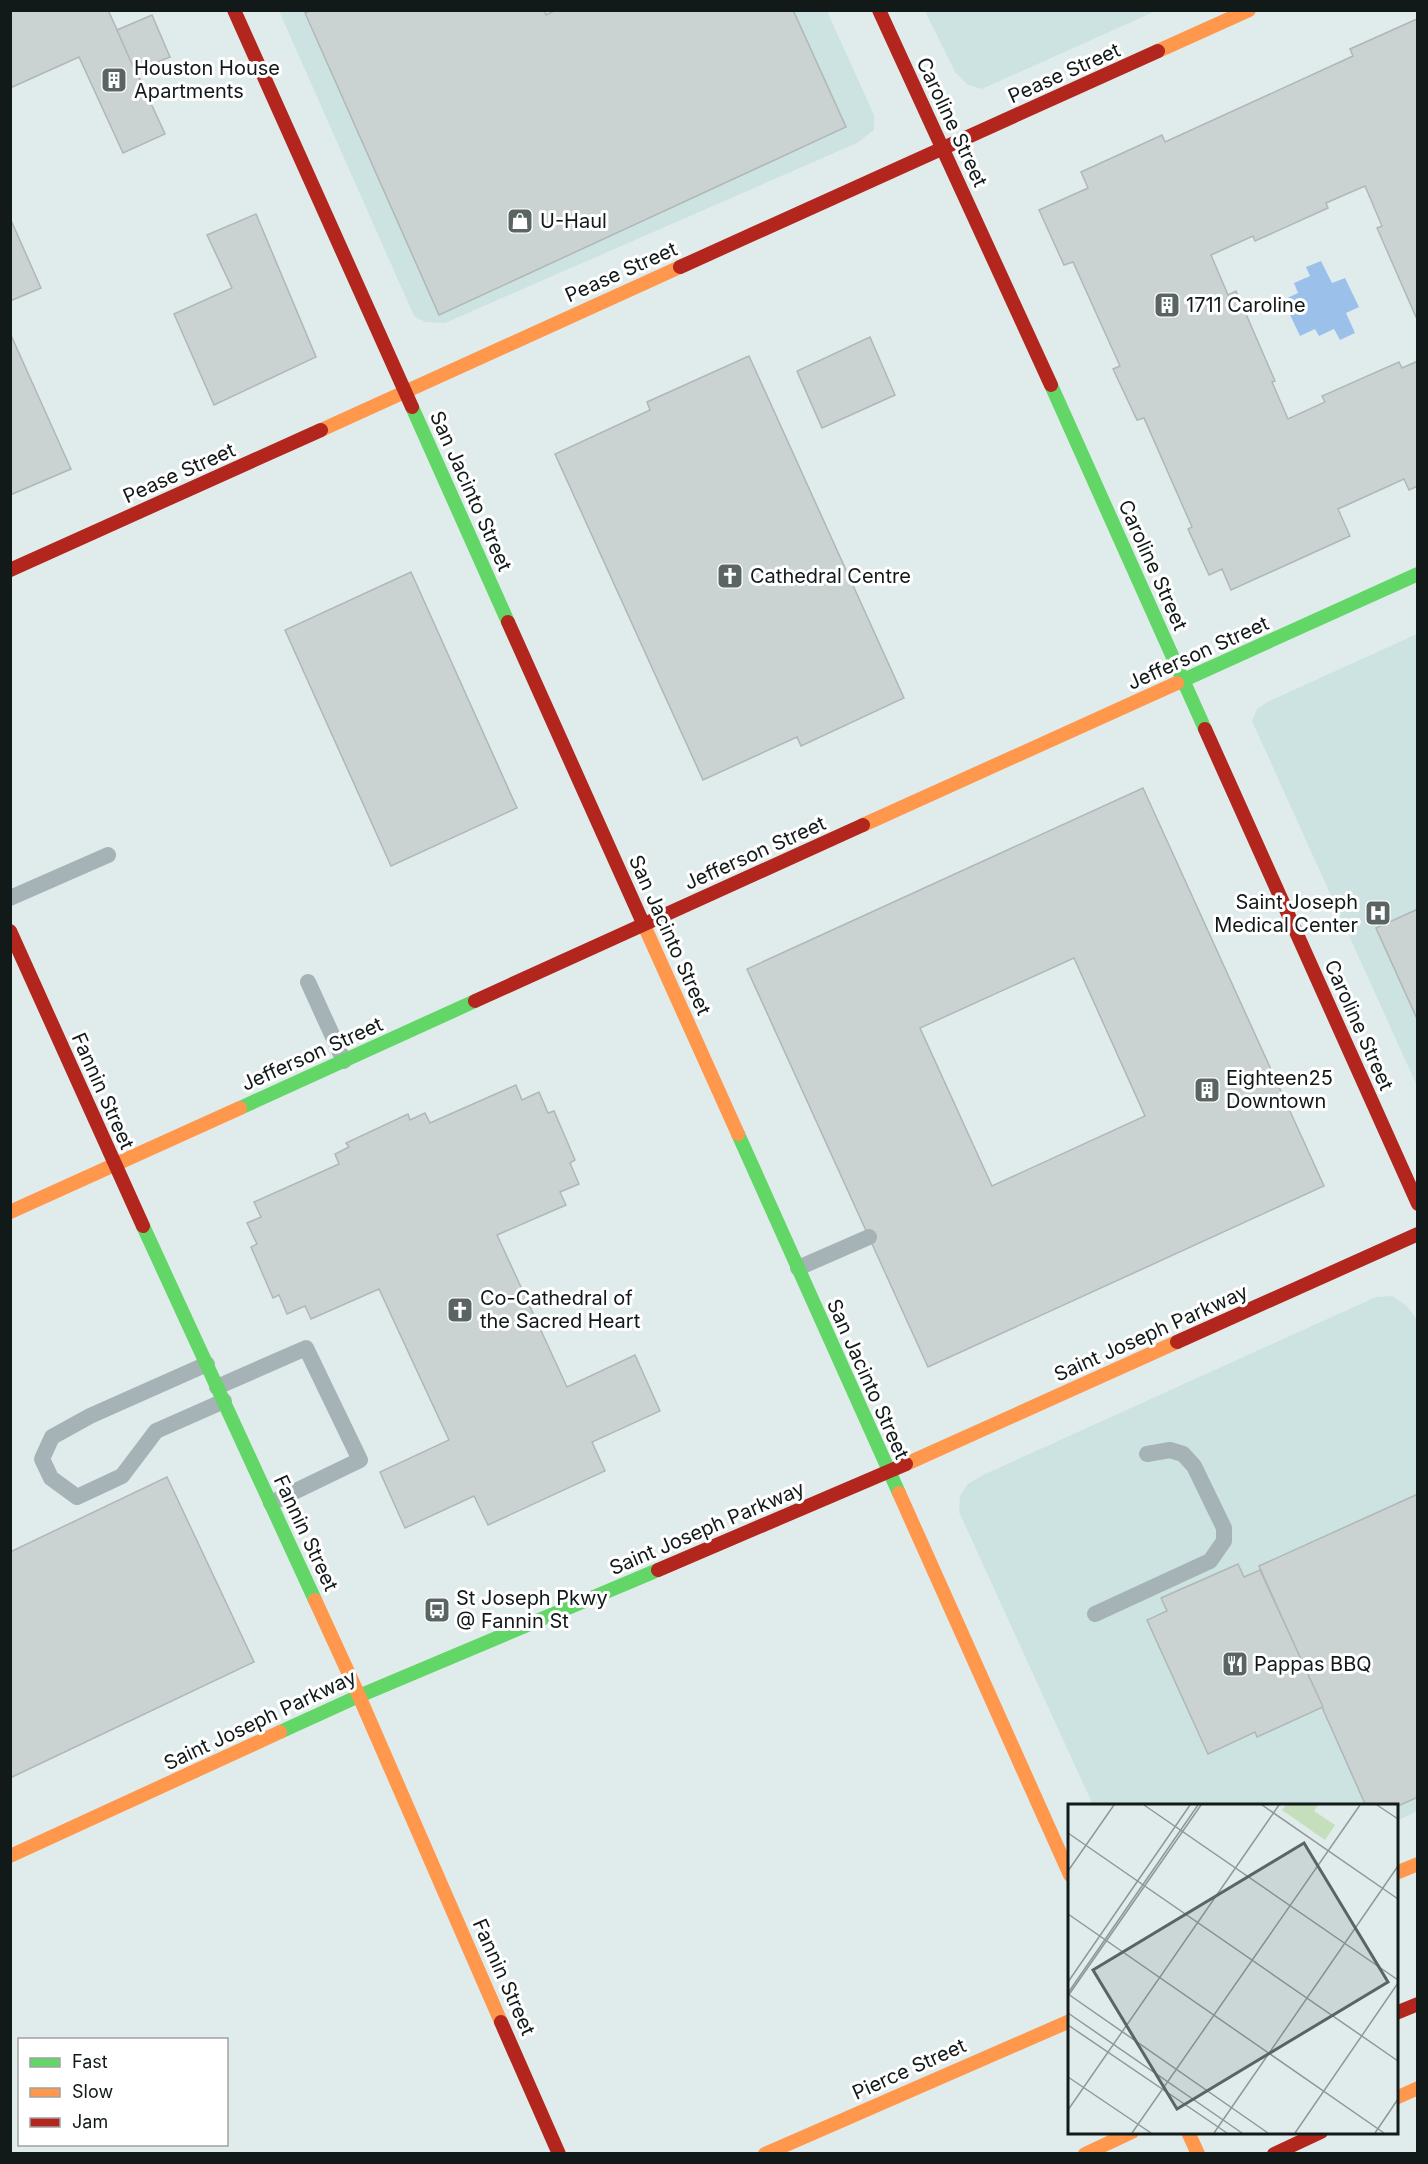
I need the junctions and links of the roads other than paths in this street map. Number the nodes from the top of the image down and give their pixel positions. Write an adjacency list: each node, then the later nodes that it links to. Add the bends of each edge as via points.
1 (234, 10): 5 (main road, San Jacinto Street)
2 (879, 10): 4 (main road, Caroline Street)
3 (1249, 10): 4 (main road, Pease Street)
4 (944, 149): 5 (main road, Pease Street); 8 (main road, Caroline Street)
5 (405, 392): 6 (main road, Pease Street); 11 (main road, San Jacinto Street)
6 (10, 570)
7 (1418, 574): 8 (main road, Jefferson Street)
8 (1184, 680): 11 (main road, Jefferson Street); 16 (main road, Caroline Street)
9 (108, 855): 10 (lane)
10 (10, 898)
11 (644, 925): 14 (main road, Jefferson Street); 20 (main road, San Jacinto Street)
12 (10, 931): 15 (main road, Fannin Street)
13 (308, 982): 14 (lane)
14 (344, 1061): 15 (main road, Jefferson Street)
15 (115, 1164): 17 (main road, Jefferson Street); 21 (main road, Fannin Street)
16 (1418, 1204)
17 (10, 1212)
18 (1418, 1234): 24 (main road, Saint Joseph Parkway)
19 (869, 1237): 20 (lane)
20 (798, 1269): 24 (main road, San Jacinto Street)
21 (207, 1364): 22 (main road, Fannin Street); 22 (lane, via 52,1437 42,1459 46,1469 51,1478 77,1497 122,1476 156,1431)
22 (220, 1394): 25 (main road, Fannin Street); 25 (lane, via 306,1348 360,1460)
23 (1147, 1454): 26 (lane, via 1170,1450 1183,1454 1194,1466 1224,1528 1224,1541 1210,1561)
24 (889, 1472): 27 (main road, Saint Joseph Parkway); 30 (main road, San Jacinto Street)
25 (271, 1503): 27 (main road, Fannin Street)
26 (1095, 1614)
27 (359, 1696): 28 (main road, Saint Joseph Parkway); 40 (main road, Fannin Street)
28 (10, 1856)
29 (1418, 1864): 31 (main road)
30 (1068, 1871)
31 (1398, 1873)
32 (1418, 2004): 33 (main road)
33 (1398, 2012)
34 (1068, 2022): 41 (main road, Pierce Street)
35 (1418, 2088): 36 (main road)
36 (1398, 2097)
37 (1129, 2134): 42 (main road)
38 (1188, 2134): 43 (main road)
39 (1319, 2134): 44 (main road)
40 (560, 2154)
41 (765, 2154)
42 (1085, 2154)
43 (1198, 2154)
44 (1274, 2154)

